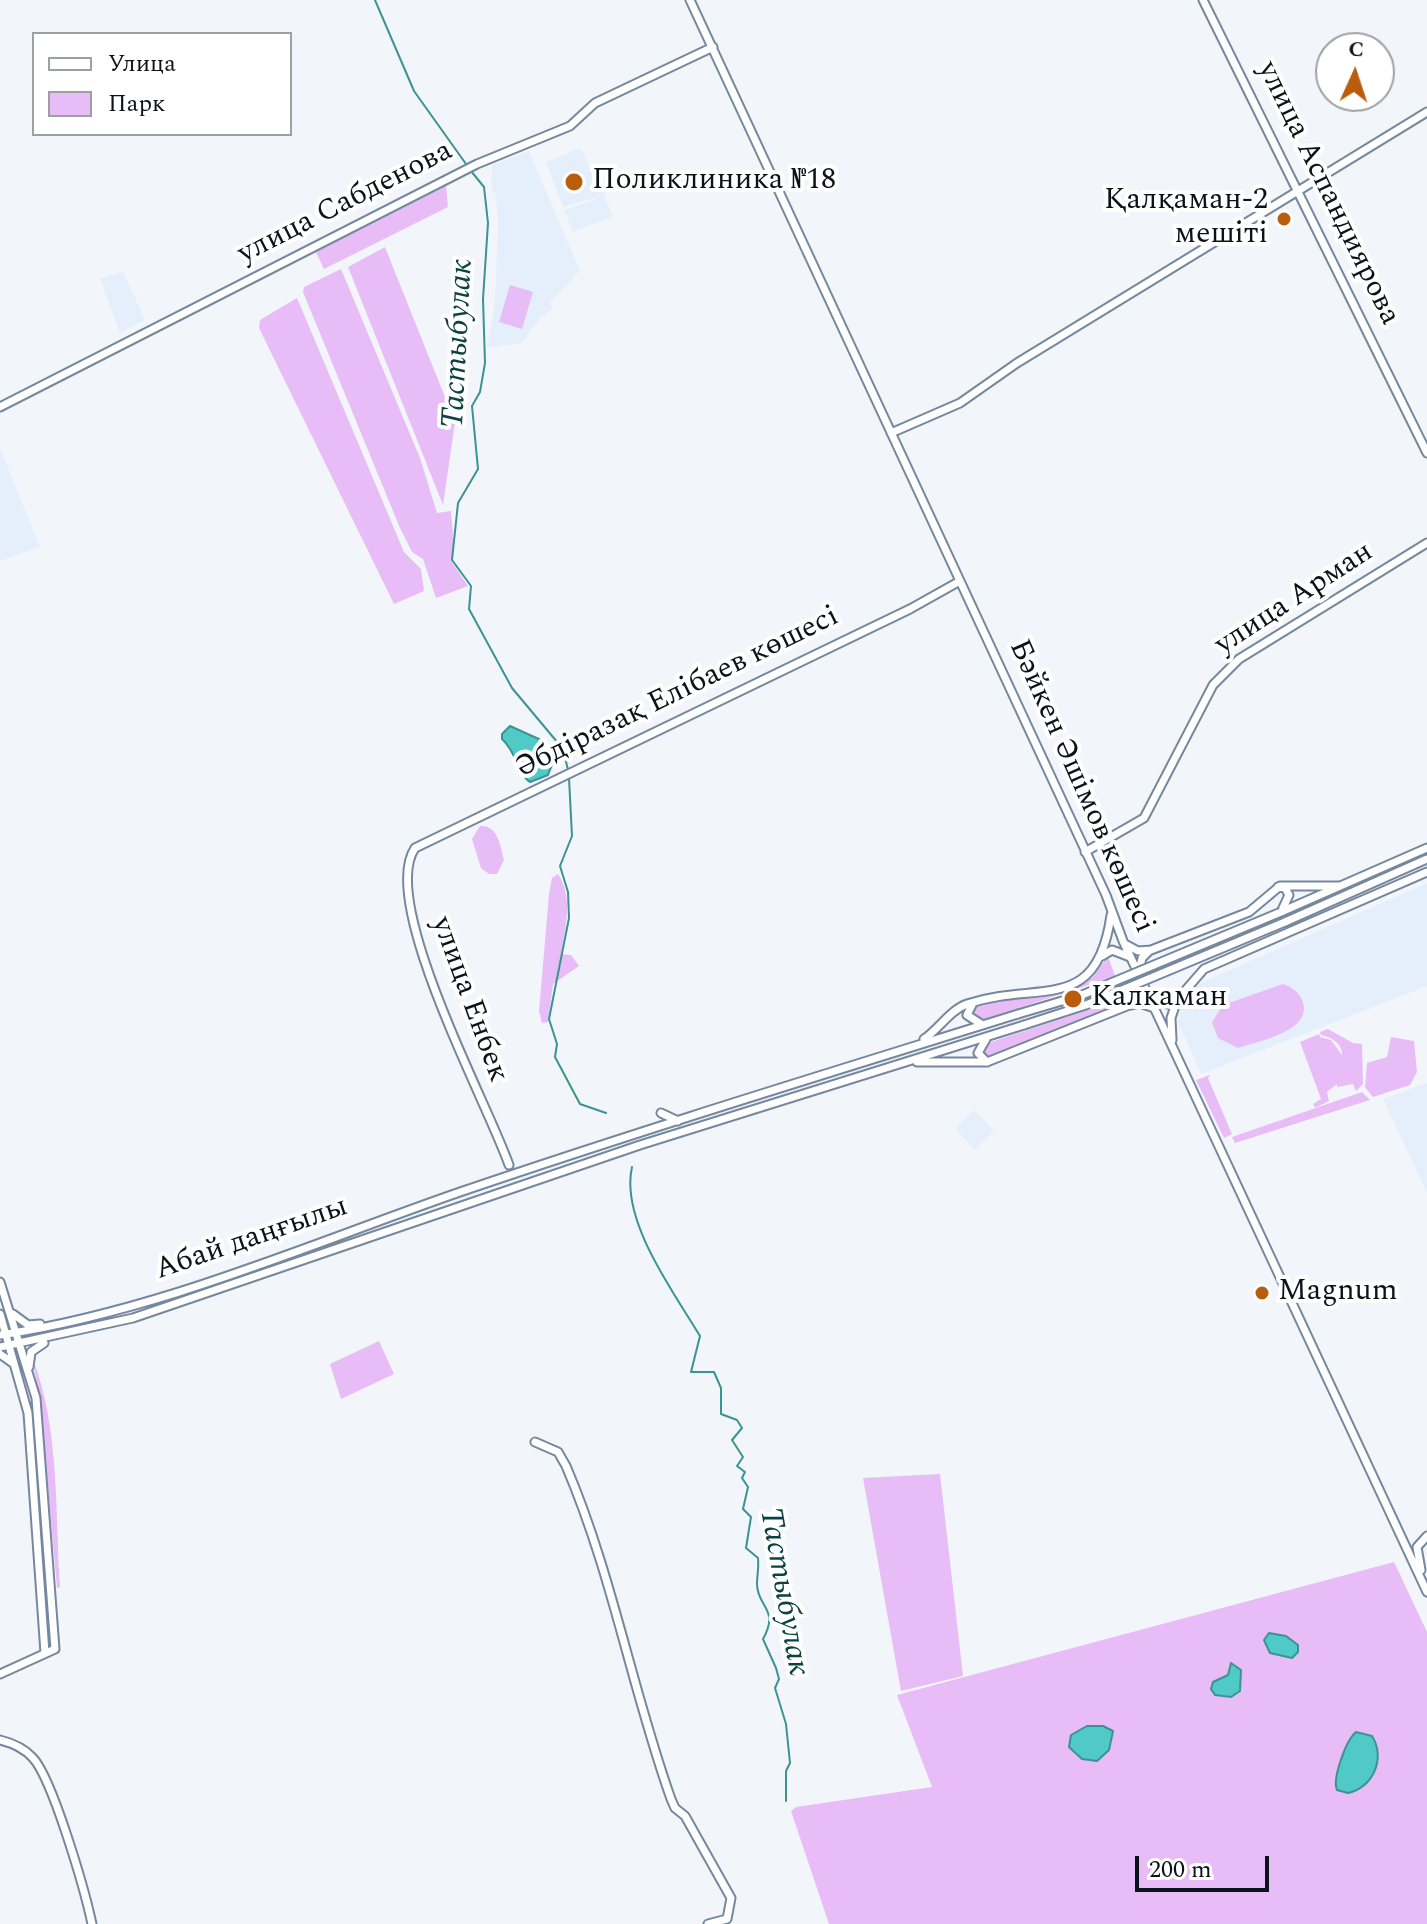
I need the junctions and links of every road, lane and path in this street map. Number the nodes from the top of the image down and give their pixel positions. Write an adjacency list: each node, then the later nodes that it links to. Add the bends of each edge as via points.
1 (690, 0): 3 (main road, Бәйкен Әшімов көшесі)
2 (1203, 0): 5 (main road, улица Аспандиярова)
3 (713, 47): 6 (main road, улица Сабденова, via 595,103 570,126 464,170); 7 (main road, Бәйкен Әшімов көшесі)
4 (1427, 112): 5 (main road)
5 (1299, 189): 7 (main road, via 960,403); 8 (main road, улица Аспандиярова)
6 (0, 407)
7 (891, 433): 10 (main road, Бәйкен Әшімов көшесі)
8 (1427, 453)
9 (1427, 543): 13 (main road, улица Арман, via 1239,659 1213,685 1144,818)
10 (960, 581): 11 (main road, Әбдіразақ Елібаев көшесі); 13 (main road, Бәйкен Әшімов көшесі)
11 (415, 848): 45 (main road, улица Енбек, via 407,870 411,915 457,1050)
12 (1427, 848): 16 (main road, Абай даңғылы)
13 (1085, 852): 18 (main road, Бәйкен Әшімов көшесі)
14 (1427, 859): 32 (main road, bridge, via 1086,1005)
15 (1427, 872): 27 (main road, via 1204,969)
16 (1340, 886): 17 (main road); 19 (main road, Абай даңғылы)
17 (1275, 887): 19 (main road, via 1285,888 1289,895); 21 (main road, via 1249,912)
18 (1111, 909): 20 (main road, Бәйкен Әшімов көшесі); 23 (main road)
19 (1281, 912): 31 (main road, Абай даңғылы, bridge, via 1082,995)
20 (1123, 941): 21 (main road, via 1138,951); 22 (main road, Бәйкен Әшімов көшесі)
21 (1151, 950): 24 (main road, via 1142,958)
22 (1130, 957): 23 (main road, via 1112,950); 24 (main road, Бәйкен Әшімов көшесі)
23 (1100, 958): 28 (main road, via 1078,983)
24 (1138, 975): 25 (main road, Бәйкен Әшімов көшесі)
25 (1143, 984): 26 (main road, Бәйкен Әшімов көшесі); 29 (main road, via 1138,1000)
26 (1149, 996): 27 (main road, via 1166,1004); 30 (main road, Бәйкен Әшімов көшесі)
27 (1177, 1000): 34 (main road)
28 (974, 1003): 31 (main road, via 968,1018); 33 (main road, via 960,1008)
29 (1127, 1006): 30 (main road); 36 (main road)
30 (1154, 1008): 34 (main road, Бәйкен Әшімов көшесі)
31 (983, 1025): 33 (main road, Абай даңғылы)
32 (988, 1037): 36 (main road, via 978,1053); 37 (main road)
33 (916, 1045): 38 (main road, Абай даңғылы)
34 (1173, 1045): 69 (main road, Бәйкен Әшімов көшесі)
35 (839, 1059): 38 (main road)
36 (987, 1062): 37 (main road)
37 (902, 1063): 40 (main road)
38 (842, 1069): 39 (main road, Абай даңғылы)
39 (827, 1073): 40 (main road); 42 (main road, Абай даңғылы)
40 (832, 1086): 43 (main road)
41 (661, 1113): 42 (main road)
42 (678, 1121): 47 (main road, Абай даңғылы)
43 (675, 1133): 44 (main road); 48 (main road)
44 (670, 1147)
45 (509, 1165)
46 (442, 1188): 47 (main road)
47 (446, 1197): 52 (main road, Абай даңғылы)
48 (449, 1210): 49 (main road); 53 (main road)
49 (453, 1221)
50 (0, 1282): 51 (main road)
51 (5, 1297): 55 (main road, via 16,1318 28,1325); 56 (main road)
52 (158, 1298): 53 (main road); 55 (main road, Абай даңғылы)
53 (161, 1309): 57 (main road)
54 (0, 1314): 58 (main road)
55 (71, 1322): 56 (main road, Абай даңғылы)
56 (16, 1333): 58 (main road, Абай даңғылы); 59 (main road)
57 (74, 1333): 59 (main road); 63 (main road, via 34,1348 29,1357)
58 (3, 1334): 60 (main road)
59 (19, 1344): 60 (main road); 63 (main road)
60 (10, 1345): 61 (main road); 64 (main road)
61 (0, 1347)
62 (0, 1354): 64 (main road, via 11,1360)
63 (31, 1377): 66 (main road)
64 (21, 1380): 67 (main road)
65 (535, 1442): 77 (main road, via 558,1452 576,1488 675,1808 685,1816 731,1898 727,1919)
66 (43, 1464): 67 (main road); 70 (main road)
67 (33, 1466): 71 (main road)
68 (1427, 1534): 69 (main road); 72 (main road, via 1417,1547)
69 (1406, 1545): 72 (main road, Бәйкен Әшімов көшесі)
70 (49, 1560): 71 (main road); 73 (main road, via 55,1649)
71 (40, 1562): 73 (main road)
72 (1425, 1588)
73 (45, 1653): 74 (main road)
74 (0, 1674)
75 (0, 1740): 76 (main road, via 21,1749 40,1767)
76 (92, 1924)
77 (708, 1924)

